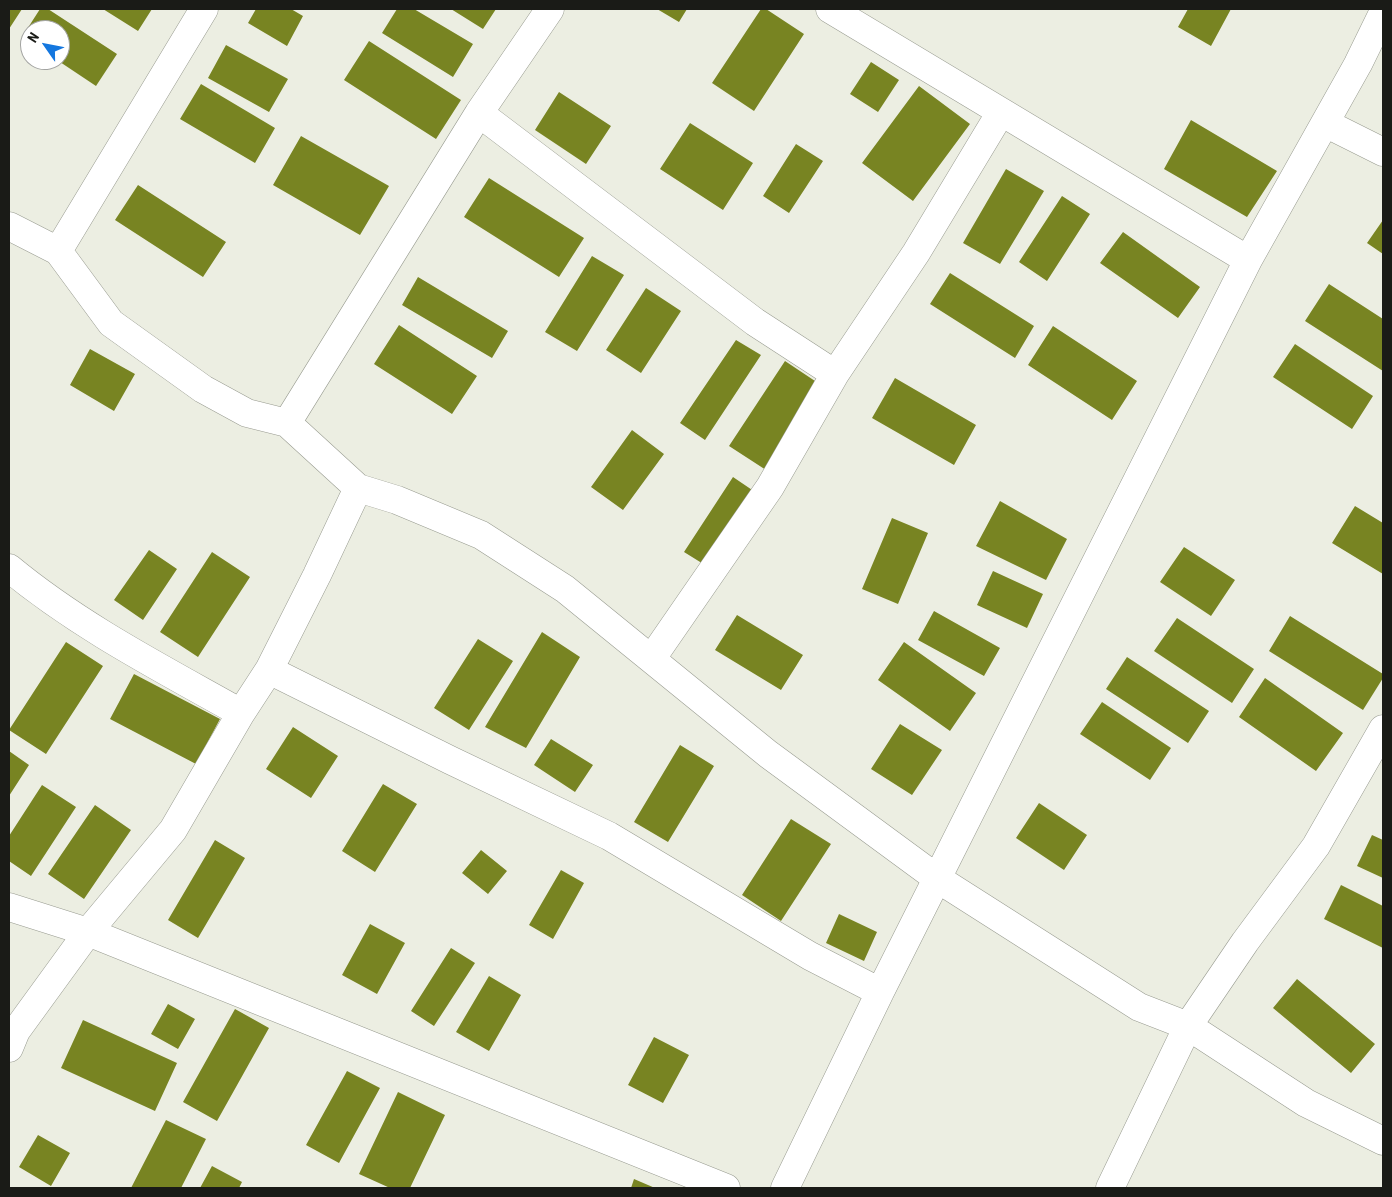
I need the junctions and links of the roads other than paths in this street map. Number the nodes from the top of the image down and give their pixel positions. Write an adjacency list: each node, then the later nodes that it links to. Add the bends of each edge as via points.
1 (204, 9): 10 (street)
2 (550, 9): 6 (street)
3 (830, 9): 5 (street)
4 (1383, 13): 7 (street)
5 (1002, 112): 11 (street); 12 (street, via 916,253)
6 (479, 113): 12 (street, via 755,322); 13 (street)
7 (1325, 123): 8 (street); 11 (street)
8 (1383, 152)
9 (9, 226): 10 (street)
10 (58, 251): 13 (street, via 111,323 232,405 247,413)
11 (1248, 260): 20 (street)
12 (835, 374): 16 (street, via 770,487)
13 (287, 423): 14 (street)
14 (358, 488): 16 (street, via 397,500 481,535 565,589); 17 (street)
15 (9, 568): 18 (street, via 37,591 126,649)
16 (652, 658): 20 (street, via 768,754)
17 (269, 670): 18 (street); 23 (street, via 608,836 810,956)
18 (241, 713): 22 (street, via 174,830)
19 (1383, 729): 24 (street, via 1316,846)
20 (938, 879): 23 (street); 24 (street, via 1139,1007)
21 (9, 907): 22 (street)
22 (88, 932): 25 (street, via 16,1031); 27 (street)
23 (880, 992): 28 (street)
24 (1188, 1026): 26 (street, via 1306,1103); 29 (street)
25 (9, 1048)
26 (1383, 1141)
27 (726, 1188)
28 (785, 1188)
29 (1110, 1188)

